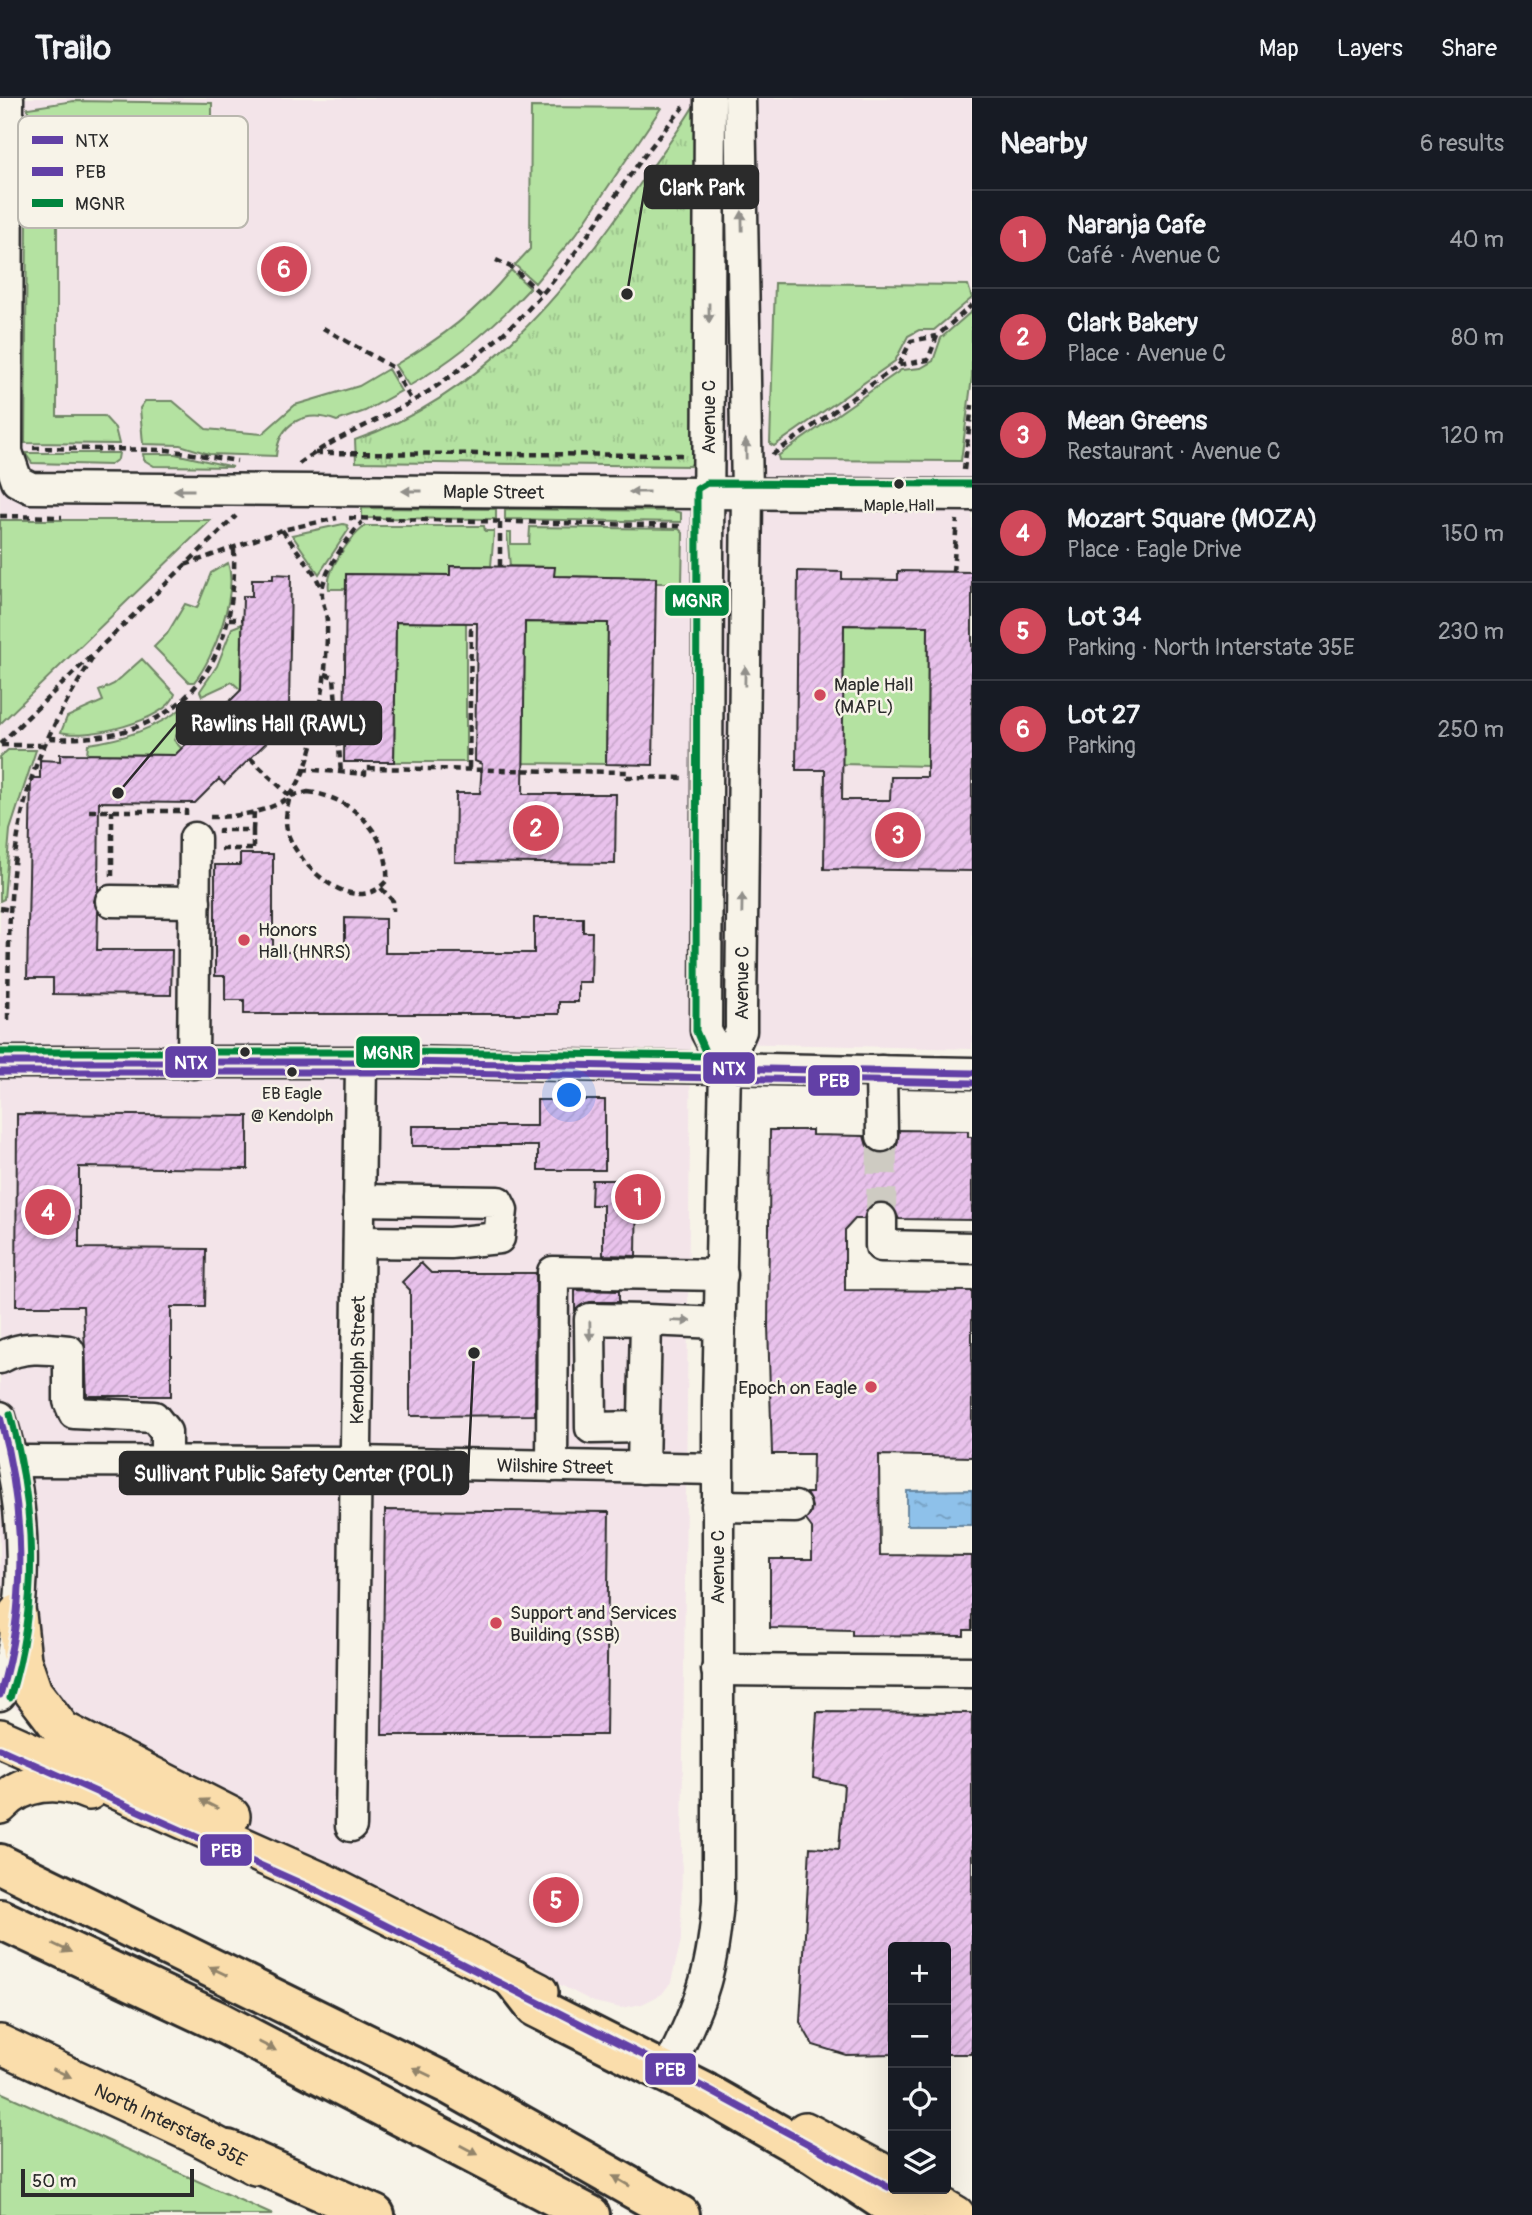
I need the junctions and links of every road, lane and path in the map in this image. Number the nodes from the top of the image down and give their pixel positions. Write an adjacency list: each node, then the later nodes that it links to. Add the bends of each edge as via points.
1 (8, 98): 11 (street)
2 (740, 98): 21 (street, Avenue C, one-way to 2)
3 (699, 100): 5 (path, via 646,153 581,249); 20 (street, Avenue C, one-way to 20)
4 (496, 260): 5 (path, via 513,268)
5 (542, 295): 10 (path, via 499,338)
6 (972, 305): 8 (path)
7 (323, 328): 10 (path, via 392,367)
8 (937, 336): 9 (path, via 911,341); 9 (path, via 928,360)
9 (900, 365): 14 (path)
10 (412, 401): 12 (path)
11 (7, 448): 15 (path, via 168,450 213,460); 18 (street, Maple Street, one-way to 11, via 31,488 17,481)
12 (313, 453): 13 (path); 17 (path)
13 (685, 455)
14 (765, 460)
15 (249, 461)
16 (288, 463): 17 (path)
17 (300, 463): 18 (path)
18 (267, 490): 19 (street, Maple Street, one-way to 18); 30 (path)
19 (501, 491): 20 (street, Maple Street, one-way to 19); 24 (path)
20 (708, 493): 21 (street, Maple Street); 63 (street, Avenue C, via 706,1031)
21 (747, 493): 22 (street, Maple Street); 63 (street, Avenue C, one-way to 21, via 741,1031)
22 (972, 495)
23 (363, 521): 24 (path); 27 (path, via 342,516); 32 (path, via 334,561)
24 (500, 523): 25 (path); 29 (path)
25 (686, 526)
26 (955, 528): 31 (path)
27 (282, 530): 28 (path); 32 (path)
28 (234, 550): 30 (path); 33 (path, via 235,585)
29 (500, 566)
30 (181, 567): 36 (path)
31 (953, 572)
32 (322, 590): 37 (path, via 327,620)
33 (229, 619): 34 (path); 38 (path, via 210,670 189,698 158,719 107,736)
34 (242, 620)
35 (477, 630): 42 (path, via 471,630)
36 (100, 646): 38 (path); 39 (path)
37 (325, 674): 43 (path); 44 (path, via 334,677)
38 (49, 738): 40 (path)
39 (0, 744): 40 (path)
40 (45, 745): 57 (path, via 20,821)
41 (250, 758): 46 (path)
42 (469, 768): 44 (path, via 365,768 365,774); 45 (path)
43 (303, 769): 44 (path); 46 (path)
44 (341, 774)
45 (684, 778)
46 (290, 796): 49 (path); 53 (path, via 288,832 308,866 324,880 357,895 373,894); 53 (path, via 326,794 360,815 374,831 388,864 387,880)
47 (89, 811): 48 (path)
48 (113, 811): 50 (path, via 186,811 186,817); 52 (path)
49 (254, 813): 50 (path); 51 (path)
50 (200, 824): 55 (street)
51 (253, 830): 51 (path, via 253,852 220,849 220,830)
52 (112, 870)
53 (381, 888): 58 (path, via 393,901)
54 (111, 901): 55 (street)
55 (195, 902): 62 (street)
56 (0, 908): 57 (path)
57 (11, 911): 59 (path)
58 (393, 911)
59 (8, 1020)
60 (0, 1062): 62 (street)
61 (361, 1062): 62 (street); 63 (street); 67 (street, Kendolph Street)
62 (193, 1063)
63 (725, 1067): 64 (street); 71 (street, Avenue C)
64 (881, 1071): 65 (street); 66 (street)
65 (972, 1073)
66 (882, 1136)
67 (359, 1200): 69 (street, Kendolph Street); 69 (street, via 498,1202 499,1238)
68 (881, 1219): 70 (street, via 881,1246)
69 (373, 1242): 79 (street, Kendolph Street)
70 (972, 1248)
71 (722, 1275): 73 (street, Avenue C); 80 (street, via 553,1272)
72 (646, 1320): 73 (street, one-way to 73); 76 (street); 76 (street, one-way to 76, via 590,1319 591,1428)
73 (720, 1323): 82 (street, Avenue C)
74 (0, 1358): 78 (street, via 12,1351 36,1348 69,1351 69,1401 74,1413 154,1417 166,1432)
75 (0, 1417): 77 (street)
76 (644, 1427): 81 (street)
77 (13, 1461): 78 (street, Wilshire Street); 85 (street, via 20,1528)
78 (166, 1462): 79 (street, Wilshire Street)
79 (357, 1462): 80 (street, Wilshire Street); 91 (street, Kendolph Street)
80 (552, 1466): 81 (street, Wilshire Street)
81 (643, 1468): 82 (street, Wilshire Street)
82 (718, 1469): 83 (street, Avenue C)
83 (718, 1506): 84 (street); 86 (street, Avenue C)
84 (795, 1507)
85 (18, 1614): 88 (street); 93 (main road, one-way to 85, via 262,1831 62,1730 33,1692 22,1660)
86 (717, 1670): 87 (street); 97 (street, Avenue C, via 714,1954 698,2008)
87 (972, 1672)
88 (0, 1695)
89 (0, 1738): 93 (main road)
90 (5, 1800): 93 (main road, via 51,1781 80,1787 254,1867)
91 (351, 1826)
92 (0, 1864): 104 (highway, one-way to 92, via 450,2085)
93 (326, 1883): 95 (main road)
94 (0, 1919): 103 (highway, one-way to 103, via 220,2022)
95 (513, 1979): 97 (main road); 105 (highway, via 535,2007 718,2100 813,2154)
96 (4, 2045): 98 (main road, North Interstate 35E, one-way to 98)
97 (673, 2059): 99 (main road)
98 (228, 2150): 101 (main road, North Interstate 35E); 102 (highway)
99 (888, 2175)
100 (921, 2194): 106 (main road)
101 (338, 2215)
102 (375, 2215)
103 (590, 2215)
104 (680, 2215)
105 (905, 2215)
106 (957, 2215)

